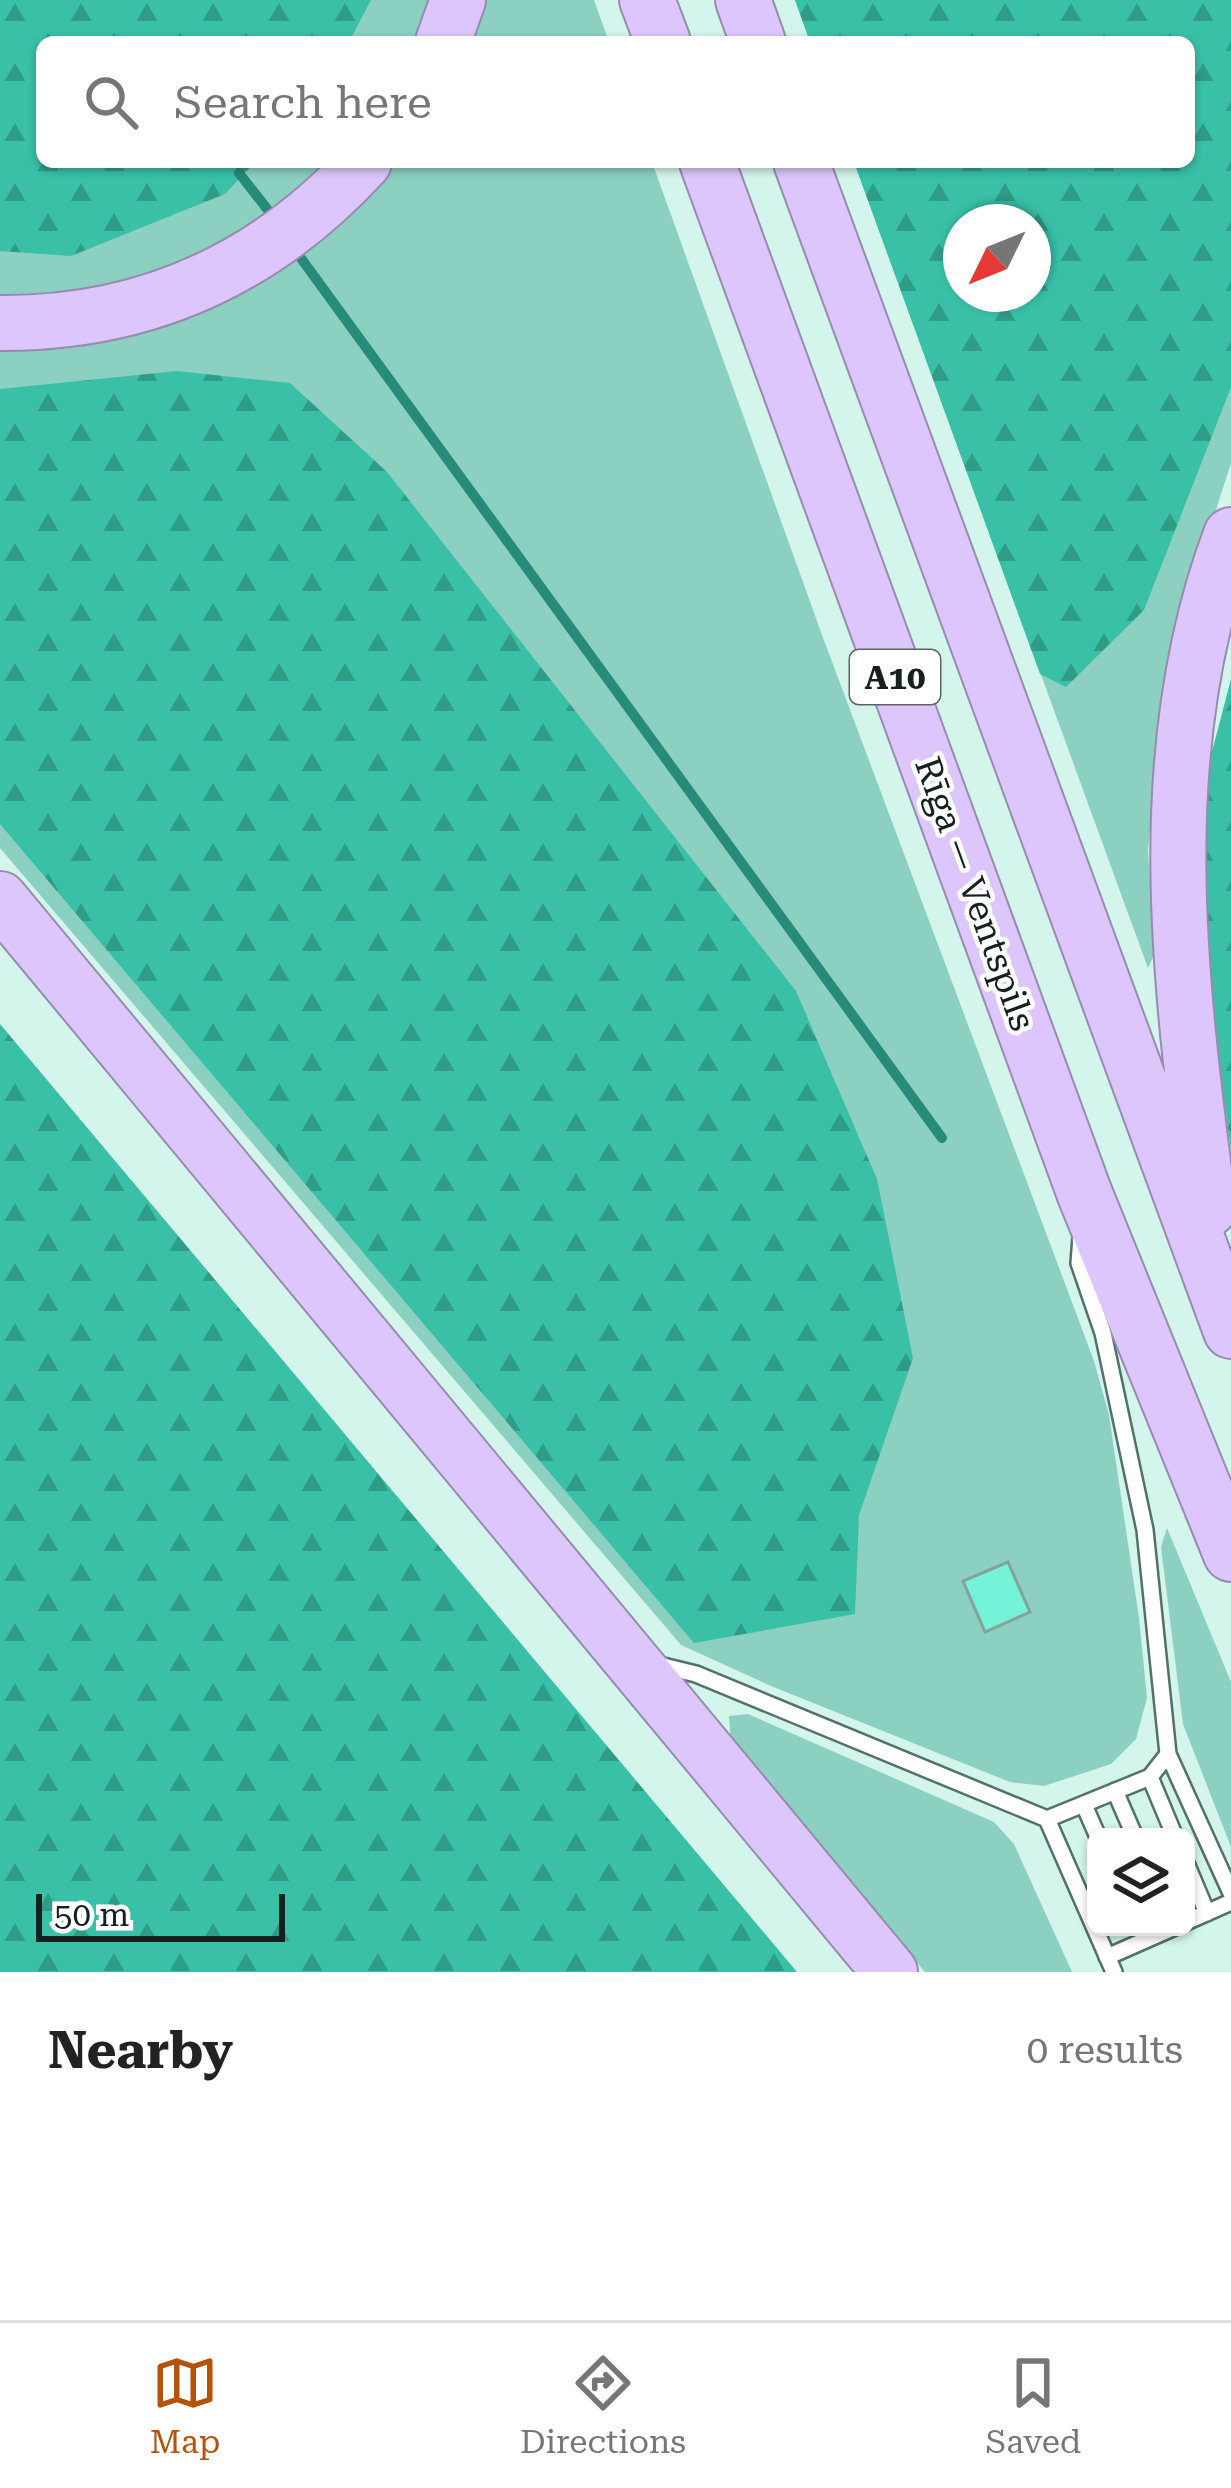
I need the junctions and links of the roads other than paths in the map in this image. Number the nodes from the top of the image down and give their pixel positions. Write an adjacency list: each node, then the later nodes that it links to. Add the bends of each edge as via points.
1 (458, 0): 4 (highway)
2 (647, 0): 5 (highway)
3 (743, 0): 6 (highway)
4 (444, 36)
5 (660, 36)
6 (756, 36)
7 (358, 168): 10 (highway, via 277,242 218,276 131,309)
8 (708, 168): 13 (highway, Rīga — Ventspils / A10)
9 (803, 168): 14 (highway, A10)
10 (0, 323)
11 (1231, 535): 14 (highway, via 1186,703 1176,900)
12 (0, 899): 16 (highway)
13 (1084, 1192): 15 (highway, Rīga — Ventspils / A10); 17 (lane, via 1079,1263 1109,1355 1145,1530)
14 (1226, 1318)
15 (1231, 1554)
16 (629, 1657): 21 (lane, via 696,1674); 32 (highway)
17 (1168, 1754): 18 (lane); 26 (lane)
18 (1150, 1777): 19 (lane); 24 (lane)
19 (1114, 1791): 20 (lane); 23 (lane)
20 (1084, 1805): 21 (lane); 22 (lane)
21 (1047, 1819): 31 (lane)
22 (1094, 1828)
23 (1131, 1828)
24 (1171, 1828)
25 (1195, 1884): 28 (lane)
26 (1231, 1893)
27 (1231, 1902): 28 (lane)
28 (1207, 1912): 29 (lane)
29 (1195, 1918)
30 (1138, 1936): 31 (lane)
31 (1110, 1964)
32 (890, 1972)

